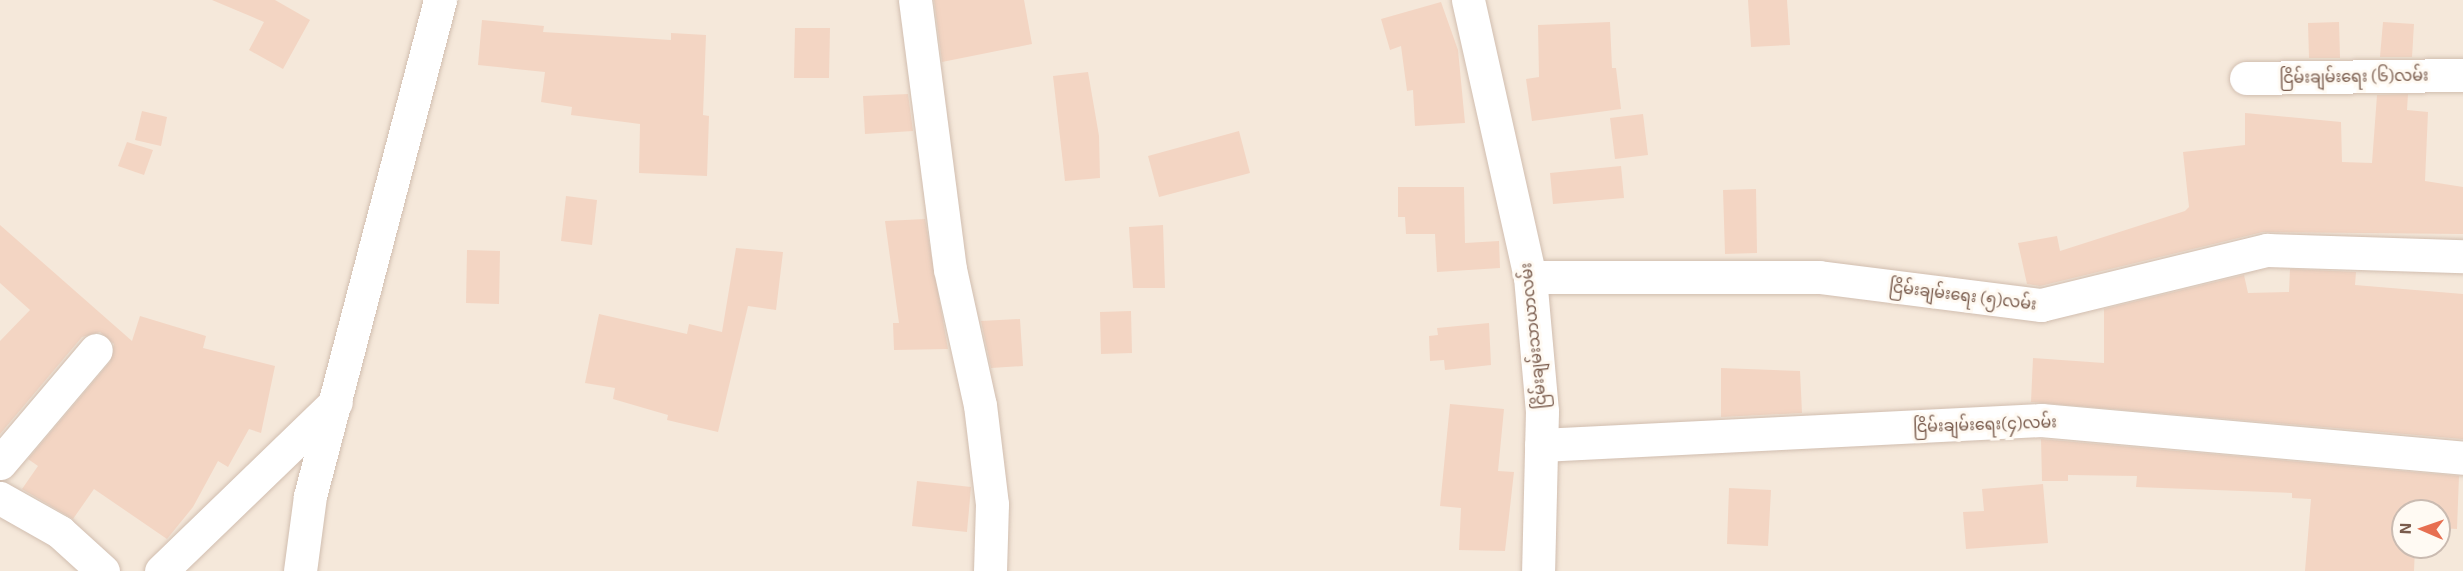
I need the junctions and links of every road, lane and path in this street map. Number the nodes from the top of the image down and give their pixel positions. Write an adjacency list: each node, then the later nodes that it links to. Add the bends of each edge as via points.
1 (440, 0): 9 (street)
2 (915, 0): 17 (street, via 950,269 980,405 992,504)
3 (1468, 0): 7 (street, ငြိမ်းချမ်းသာယာလမ်း)
4 (2463, 75): 5 (street, ငြိမ်းချမ်းရေး (၆)လမ်း)
5 (2246, 78)
6 (2463, 256): 7 (street, ငြိမ်းချမ်းရေး (၅)လမ်း, via 2267,250 2042,305 1819,277)
7 (1530, 277): 10 (street, ငြိမ်းချမ်းသာယာလမ်း)
8 (96, 350): 12 (street)
9 (336, 402): 15 (street); 16 (street, via 310,496)
10 (1541, 446): 11 (street, ငြိမ်းချမ်းရေး(၄)လမ်း, via 2041,420); 18 (street, ငြိမ်းချမ်းသာယာလမ်း)
11 (2463, 458)
12 (0, 463)
13 (0, 498): 14 (street, via 60,532)
14 (104, 571)
15 (161, 571)
16 (300, 571)
17 (990, 571)
18 (1539, 571)

